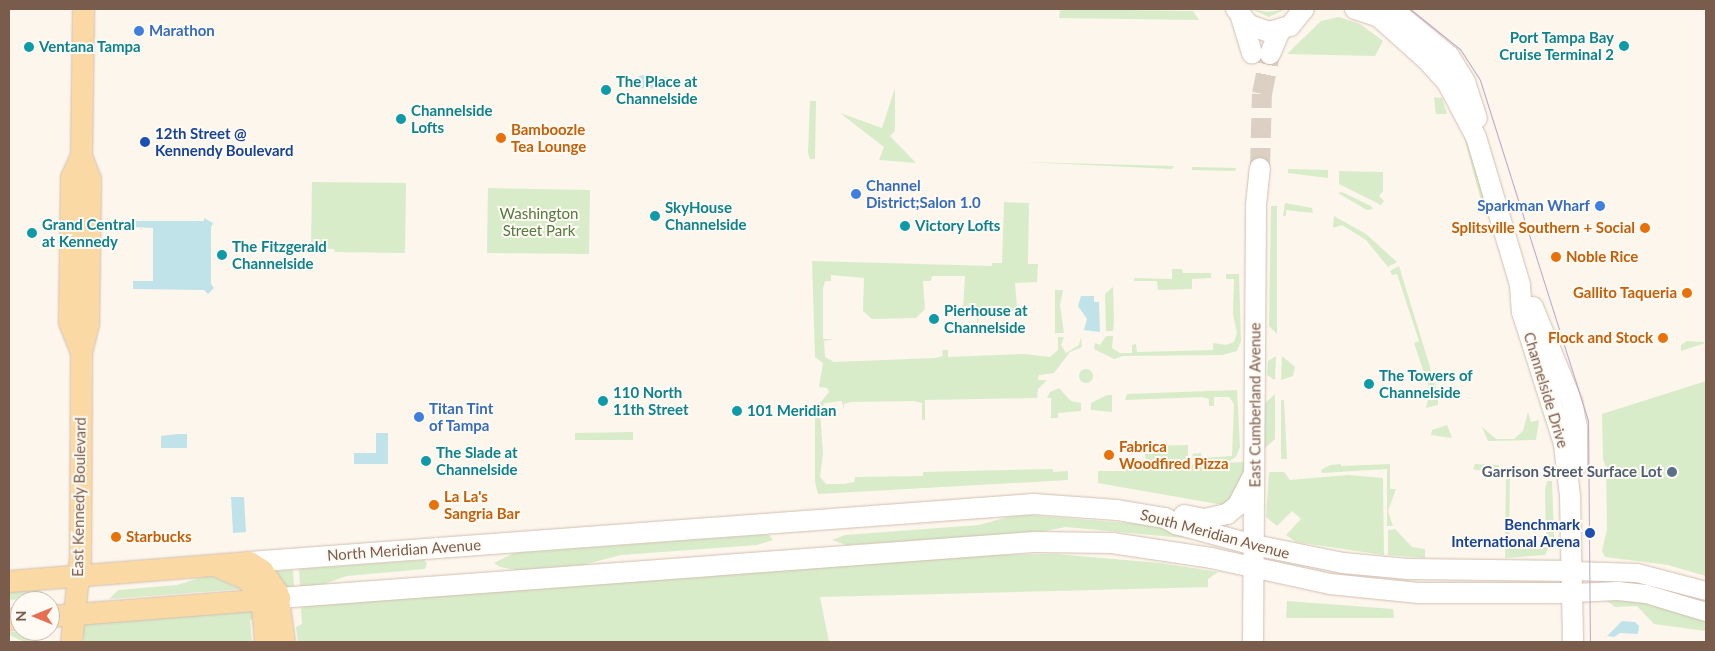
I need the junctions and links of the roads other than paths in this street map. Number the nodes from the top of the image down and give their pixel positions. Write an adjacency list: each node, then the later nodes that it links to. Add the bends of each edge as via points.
1 (83, 9): 21 (main road, East Kennedy Boulevard, via 82,156 72,177 69,322 81,352)
2 (1306, 9): 6 (main road, via 1294,23)
3 (1355, 9): 7 (main road, Channelside Drive, via 1379,17 1428,60 1447,82)
4 (1392, 9): 7 (main road, Channelside Drive, via 1420,29 1454,62 1465,82 1478,122)
5 (1239, 13): 6 (main road, via 1258,30); 6 (main road, via 1261,53)
6 (1280, 31)
7 (1476, 137): 9 (main road, Channelside Drive)
8 (1260, 168): 12 (main road, East Cumberland Avenue, via 1256,205)
9 (1520, 285): 10 (main road, Channelside Drive); 11 (main road, Channelside Drive, via 1534,308)
10 (1528, 332): 11 (main road, via 1542,354 1553,386); 13 (main road, Channelside Drive, via 1561,433)
11 (1572, 402): 13 (main road, Channelside Drive, via 1577,480)
12 (1255, 472): 14 (main road, via 1238,505 1227,514 1205,519 1179,514); 16 (main road, East Cumberland Avenue)
13 (1570, 496): 20 (main road, Channelside Drive)
14 (1165, 518): 15 (main road, South Meridian Avenue, via 1117,510 1034,504); 16 (main road, South Meridian Avenue, via 1176,524)
15 (798, 522): 17 (main road, North Meridian Avenue)
16 (1254, 545): 19 (main road, East Cumberland Avenue); 20 (main road, South Meridian Avenue, via 1306,557 1370,566)
17 (249, 562): 18 (main road, North Meridian Avenue); 25 (main road, via 267,576)
18 (214, 565): 21 (main road, North Meridian Avenue); 25 (main road, via 245,578)
19 (1255, 568): 24 (main road, South Meridian Avenue, via 1330,584 1419,593); 25 (main road, South Meridian Avenue, via 1112,543 1034,542); 32 (main road, East Cumberland Avenue)
20 (1572, 571): 23 (street, via 1637,574); 24 (main road, Channelside Drive)
21 (78, 576): 22 (main road, North Meridian Avenue); 27 (main road, East Kennedy Boulevard)
22 (9, 581)
23 (1706, 591)
24 (1573, 593): 26 (street, via 1618,591 1652,595); 33 (main road, Channelside Drive)
25 (270, 599): 27 (main road); 30 (main road); 31 (main road)
26 (1706, 612)
27 (72, 614): 28 (main road); 29 (main road, East Kennedy Boulevard)
28 (60, 615)
29 (71, 642)
30 (266, 642)
31 (284, 642)
32 (1253, 642)
33 (1573, 642)

